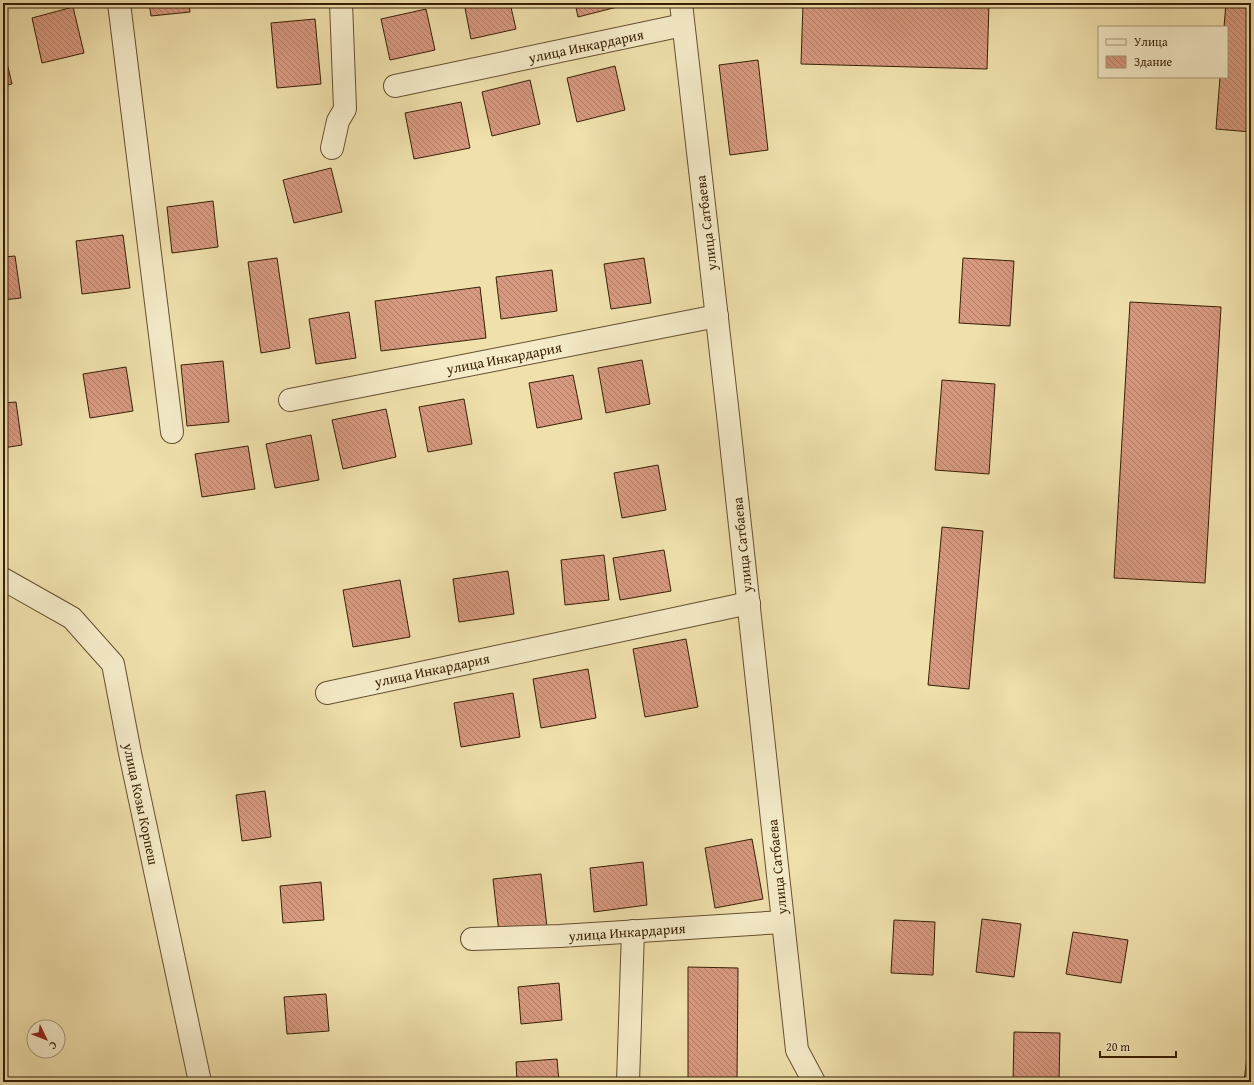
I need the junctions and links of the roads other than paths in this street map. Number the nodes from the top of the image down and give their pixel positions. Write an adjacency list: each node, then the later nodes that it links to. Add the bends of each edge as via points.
1 (119, 3): 9 (street)
2 (341, 3): 6 (street, via 346,109 338,122)
3 (681, 3): 4 (street, улица Сатбаева)
4 (684, 25): 5 (street, улица Инкардария); 7 (street, улица Сатбаева)
5 (395, 86)
6 (332, 148)
7 (717, 316): 8 (street, улица Инкардария); 11 (street, улица Сатбаева)
8 (290, 400)
9 (172, 432)
10 (3, 579): 17 (street, улица Козы Корпеш, via 72,618 112,664)
11 (749, 603): 12 (street, улица Инкардария); 13 (street, улица Сатбаева)
12 (327, 693)
13 (783, 922): 14 (street, улица Инкардария); 16 (street, улица Сатбаева, via 797,1050)
14 (633, 931): 15 (street, улица Инкардария); 18 (street)
15 (472, 939)
16 (812, 1081)
17 (200, 1082)
18 (628, 1082)

